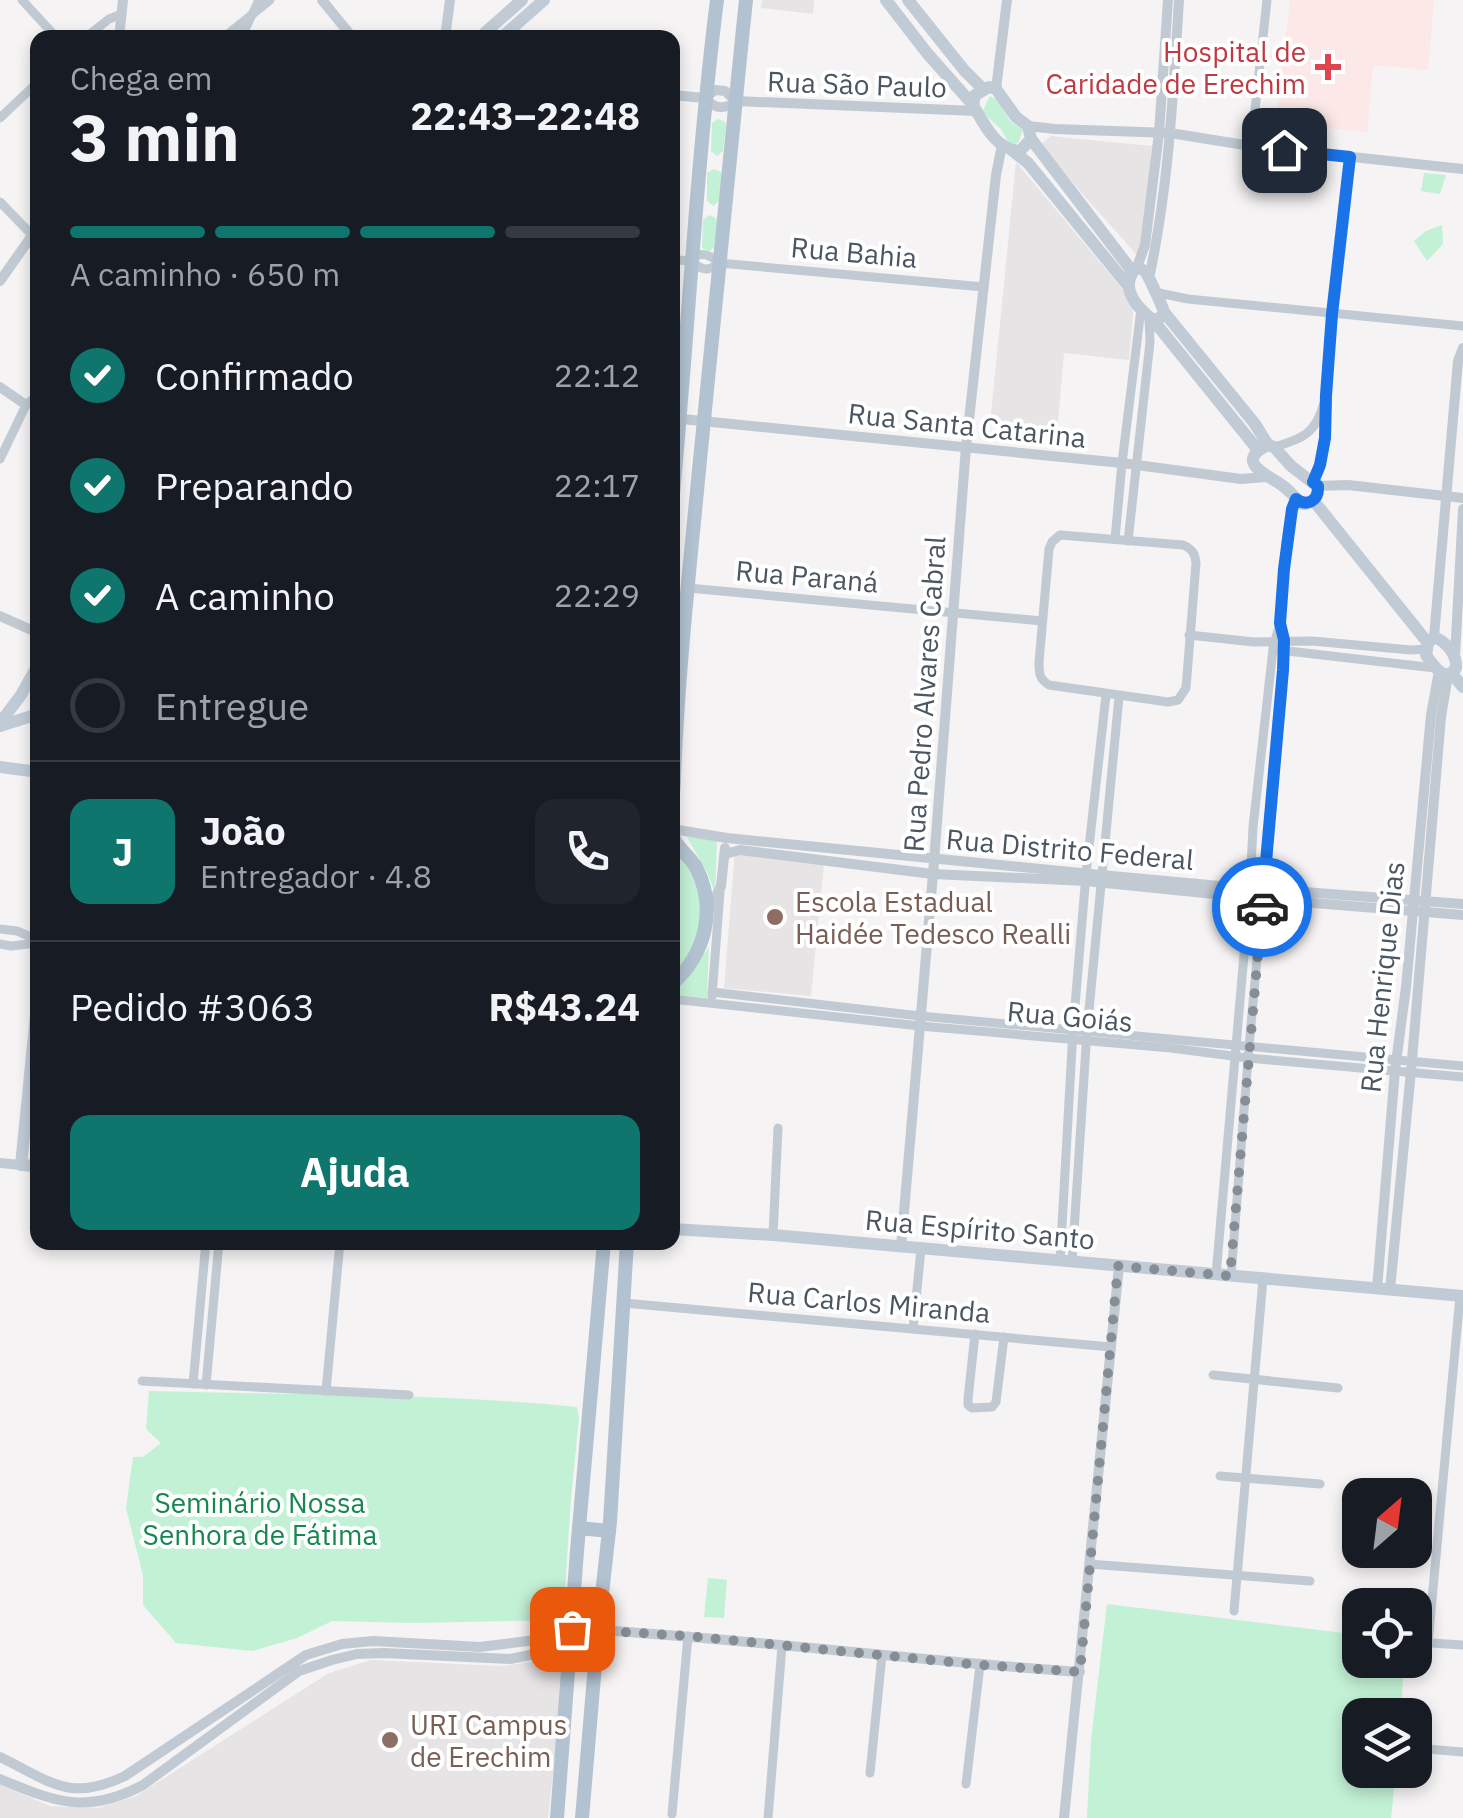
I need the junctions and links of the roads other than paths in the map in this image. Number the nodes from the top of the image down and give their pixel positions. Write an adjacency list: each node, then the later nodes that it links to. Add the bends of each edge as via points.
1 (22, 0): 19 (street)
2 (123, 0): 17 (street)
3 (259, 0): 18 (street)
4 (270, 0): 18 (street)
5 (322, 0): 24 (street)
6 (450, 0): 25 (street)
7 (522, 0): 26 (main road)
8 (544, 0): 27 (main road)
9 (717, 0): 35 (main road)
10 (746, 0): 36 (main road)
11 (886, 0): 29 (main road)
12 (908, 0): 28 (main road)
13 (1007, 0): 32 (street)
14 (1168, 0): 40 (street)
15 (1179, 0): 40 (street)
16 (1267, 0): 41 (street)
17 (122, 14): 20 (street); 21 (street)
18 (252, 16): 22 (street); 23 (street)
19 (50, 30)
20 (95, 30)
21 (120, 30)
22 (234, 30)
23 (245, 30)
24 (346, 30)
25 (447, 30)
26 (488, 30)
27 (510, 30)
28 (942, 41): 29 (main road, via 940,54); 30 (main road)
29 (927, 53): 31 (main road)
30 (964, 70): 31 (main road, via 952,65); 32 (main road)
31 (947, 75): 37 (main road)
32 (990, 89): 37 (main road, via 976,95); 39 (main road)
33 (30, 90): 38 (street)
34 (680, 96): 35 (street)
35 (705, 98): 36 (street, Rua São Paulo, via 718,108); 49 (main road)
36 (736, 101): 37 (street, Rua São Paulo); 50 (main road)
37 (975, 108): 42 (main road)
38 (0, 118)
39 (1029, 132): 40 (street); 42 (main road, via 1020,151); 51 (main road)
40 (1165, 133): 41 (street); 51 (street); 52 (street)
41 (1251, 146): 43 (street)
42 (1008, 148): 54 (street, Rua Pedro Alvares Cabral); 55 (main road)
43 (1350, 157): 44 (street); 59 (street)
44 (1463, 170)
45 (0, 202): 46 (street)
46 (30, 228)
47 (30, 237): 53 (street)
48 (680, 261): 49 (street, Rua Bahia)
49 (690, 262): 50 (street, Rua Bahia, via 702,255); 62 (main road)
50 (720, 263): 54 (street, Rua Bahia); 70 (main road)
51 (1135, 269): 52 (main road); 55 (main road)
52 (1149, 278): 56 (main road)
53 (0, 281)
54 (984, 287): 73 (street, Rua Pedro Alvares Cabral)
55 (1129, 287): 58 (main road)
56 (1154, 292): 57 (street); 58 (main road)
57 (1188, 299): 58 (street); 59 (street)
58 (1154, 313): 67 (main road); 68 (main road); 71 (street); 72 (street)
59 (1332, 314): 60 (street); 64 (street)
60 (1463, 326)
61 (1463, 348): 81 (street)
62 (680, 374)
63 (0, 388): 66 (street)
64 (1326, 395): 74 (street, via 1314,429); 80 (street)
65 (30, 402): 66 (street)
66 (26, 405): 75 (street)
67 (1242, 407): 68 (main road); 74 (main road)
68 (1230, 416): 74 (main road)
69 (680, 419): 70 (street, Rua Santa Catarina)
70 (704, 421): 73 (street, Rua Santa Catarina); 87 (main road)
71 (1126, 424): 72 (street); 76 (street)
72 (1140, 425): 77 (street)
73 (966, 447): 76 (street, Rua Santa Catarina); 88 (street, Rua Pedro Alvares Cabral)
74 (1264, 451): 78 (street); 79 (main road, via 1257,469); 80 (main road)
75 (0, 458)
76 (1122, 463): 77 (street, Rua Santa Catarina); 85 (street)
77 (1137, 465): 78 (street, Rua Santa Catarina); 86 (street)
78 (1225, 476): 79 (street, Rua Santa Catarina)
79 (1266, 477): 83 (main road)
80 (1315, 490): 81 (street, via 1348,486); 83 (main road, via 1302,504); 93 (main road)
81 (1446, 496): 82 (street); 93 (street)
82 (1463, 498)
83 (1296, 499): 94 (street)
84 (1463, 509): 95 (street, Rua Henrique Dias)
85 (1115, 540): 86 (street); 90 (street, via 1055,538)
86 (1128, 541): 92 (street, via 1182,545 1195,554)
87 (680, 587): 88 (street, Rua Paraná)
88 (952, 611): 90 (street, Rua Paraná); 108 (street, Rua Pedro Alvares Cabral)
89 (0, 616): 91 (street)
90 (1042, 621): 98 (street, via 1042,681)
91 (30, 630)
92 (1189, 635): 94 (street); 99 (street, via 1186,688 1178,700)
93 (1429, 643): 94 (street, via 1411,650 1312,641); 95 (main road, via 1426,655); 95 (main road, via 1438,639)
94 (1279, 645): 95 (street); 113 (street); 114 (street)
95 (1452, 669): 97 (main road); 117 (street, Rua Henrique Dias, via 1432,715)
96 (30, 678): 101 (main road)
97 (1463, 687)
98 (1106, 695): 99 (street); 110 (street)
99 (1119, 696): 111 (street)
100 (30, 716): 101 (main road)
101 (0, 724)
102 (0, 767): 103 (main road)
103 (30, 771)
104 (680, 831): 105 (street, Rua Distrito Federal)
105 (727, 838): 107 (street); 108 (street, Rua Distrito Federal)
106 (680, 847): 119 (main road, via 696,868)
107 (729, 852): 109 (street, Rua Distrito Federal); 112 (street)
108 (934, 859): 109 (street, Rua Pedro Alvares Cabral); 110 (street, Rua Distrito Federal)
109 (934, 874): 110 (street, Rua Distrito Federal); 129 (street, Rua Pedro Alvares Cabral)
110 (1086, 877): 111 (street, Rua Distrito Federal); 130 (street)
111 (1101, 879): 114 (street, Rua Distrito Federal); 131 (street)
112 (721, 886): 119 (street); 124 (street)
113 (1264, 886): 114 (street, Rua Distrito Federal); 115 (street); 117 (street, Rua Distrito Federal)
114 (1249, 892): 115 (street, Rua Distrito Federal); 132 (street)
115 (1263, 899): 117 (street, Rua Distrito Federal); 133 (street)
116 (1463, 904): 117 (street, Rua Distrito Federal)
117 (1419, 906): 118 (street, Rua Distrito Federal); 126 (street, Rua Henrique Dias)
118 (1463, 915)
119 (707, 919): 124 (street); 125 (main road, via 700,948)
120 (0, 929): 121 (street)
121 (30, 938)
122 (30, 943): 123 (street)
123 (0, 944)
124 (715, 954): 127 (street)
125 (680, 978)
126 (1412, 987): 134 (street, Rua Henrique Dias); 135 (street, Rua Henrique Dias)
127 (712, 998): 128 (street, Rua Goiás); 129 (street, Rua Goiás)
128 (680, 1000)
129 (920, 1021): 130 (street, Rua Goiás); 147 (street, Rua Pedro Alvares Cabral)
130 (1073, 1035): 131 (street, Rua Goiás); 154 (street)
131 (1086, 1036): 132 (street, Rua Goiás); 154 (street)
132 (1236, 1052): 133 (street, Rua Goiás); 156 (street)
133 (1248, 1053): 134 (street, Rua Goiás); 156 (street)
134 (1395, 1064): 135 (street, Rua Goiás); 143 (street, Rua Henrique Dias)
135 (1411, 1066): 136 (street, Rua Goiás); 138 (street, Rua Goiás); 144 (street, Rua Henrique Dias)
136 (1463, 1066)
137 (30, 1075): 141 (main road)
138 (1463, 1077)
139 (778, 1128): 146 (street)
140 (0, 1163): 141 (street)
141 (21, 1165): 142 (main road)
142 (30, 1166)
143 (1386, 1182): 144 (street); 158 (street, Rua Henrique Dias)
144 (1400, 1183): 158 (street, Rua Henrique Dias)
145 (680, 1229): 146 (main road, Rua Espírito Santo)
146 (773, 1235): 147 (main road, Rua Espírito Santo)
147 (901, 1247): 148 (main road, Rua Espírito Santo)
148 (921, 1249): 154 (main road, Rua Espírito Santo); 162 (street)
149 (205, 1250): 169 (street)
150 (218, 1250): 170 (street)
151 (339, 1250): 172 (street)
152 (603, 1250): 160 (main road)
153 (627, 1250): 161 (main road)
154 (1066, 1262): 155 (main road, Rua Espírito Santo)
155 (1118, 1266): 156 (main road, Rua Espírito Santo); 165 (street)
156 (1223, 1275): 157 (main road, Rua Espírito Santo)
157 (1263, 1280): 158 (main road, Rua Espírito Santo); 167 (street)
158 (1383, 1289): 159 (main road, Rua Espírito Santo)
159 (1462, 1296): 182 (street)
160 (599, 1301): 161 (main road); 177 (main road)
161 (624, 1303): 162 (street, Rua Carlos Miranda); 178 (main road)
162 (913, 1328): 163 (street, Rua Carlos Miranda)
163 (975, 1334): 164 (street, Rua Carlos Miranda); 164 (street, via 972,1408 996,1402)
164 (1004, 1337): 165 (street, Rua Carlos Miranda)
165 (1111, 1347): 179 (street)
166 (1213, 1375): 167 (street)
167 (1254, 1380): 171 (street); 175 (street)
168 (142, 1381): 169 (street)
169 (193, 1384): 170 (street)
170 (206, 1385): 172 (street)
171 (1338, 1388)
172 (326, 1391): 173 (street)
173 (408, 1396)
174 (1220, 1476): 175 (street)
175 (1245, 1478): 176 (street); 180 (street)
176 (1320, 1484)
177 (580, 1528): 178 (main road); 184 (main road)
178 (609, 1531): 185 (main road)
179 (1089, 1564): 180 (street); 195 (street)
180 (1236, 1576): 181 (street); 183 (street)
181 (1310, 1581)
182 (1432, 1602)
183 (1234, 1611)
184 (572, 1629): 185 (main road); 188 (street); 193 (main road)
185 (598, 1630): 186 (street); 206 (main road)
186 (688, 1636): 189 (street); 204 (street)
187 (1432, 1643): 190 (street)
188 (503, 1644): 192 (street); 199 (street, via 342,1644 306,1655 108,1784 76,1790)
189 (782, 1646): 191 (street); 207 (street)
190 (1463, 1646)
191 (882, 1655): 194 (street); 200 (street)
192 (503, 1660): 193 (street, via 545,1652); 203 (street, via 358,1654 332,1660 299,1671 126,1794 66,1802)
193 (570, 1662): 205 (main road)
194 (980, 1665): 195 (street); 202 (street)
195 (1080, 1672): 208 (street)
196 (1432, 1749): 197 (street)
197 (1463, 1752)
198 (0, 1757): 199 (street)
199 (24, 1768): 203 (street)
200 (870, 1773)
201 (0, 1779): 203 (street)
202 (966, 1784)
203 (16, 1786)
204 (672, 1814)
205 (558, 1818)
206 (582, 1818)
207 (768, 1818)
208 (1064, 1818)

